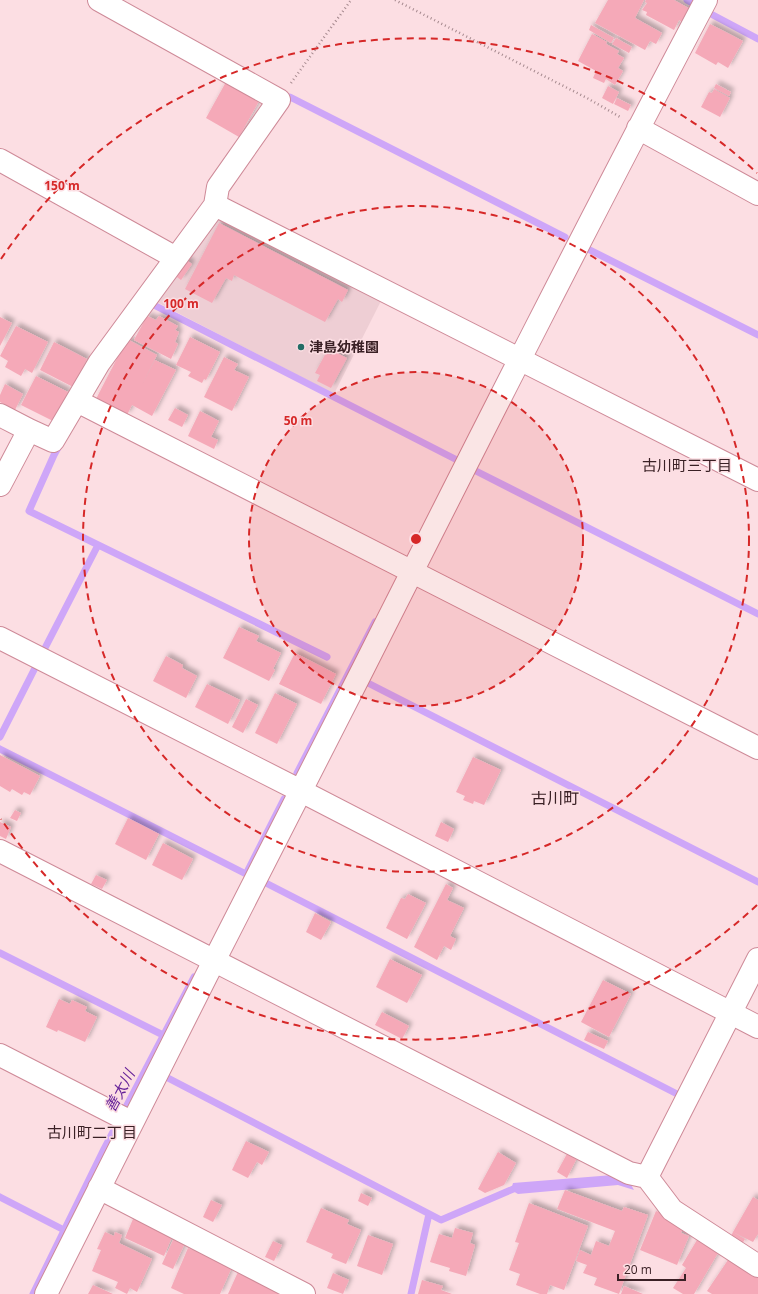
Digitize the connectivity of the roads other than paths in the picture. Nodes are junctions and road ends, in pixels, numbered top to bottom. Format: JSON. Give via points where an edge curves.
{"nodes":[{"id":1,"x":99,"y":0,"type":"edge"},
{"id":2,"x":706,"y":0,"type":"edge"},
{"id":3,"x":638,"y":128,"type":"junction"},
{"id":4,"x":0,"y":160,"type":"edge"},
{"id":5,"x":758,"y":194,"type":"edge"},
{"id":6,"x":215,"y":204,"type":"junction"},
{"id":7,"x":176,"y":258,"type":"junction"},
{"id":8,"x":520,"y":359,"type":"junction"},
{"id":9,"x":77,"y":401,"type":"junction"},
{"id":10,"x":0,"y":415,"type":"edge"},
{"id":11,"x":29,"y":430,"type":"junction"},
{"id":12,"x":758,"y":480,"type":"edge"},
{"id":13,"x":0,"y":485,"type":"edge"},
{"id":14,"x":412,"y":572,"type":"junction"},
{"id":15,"x":0,"y":638,"type":"edge"},
{"id":16,"x":758,"y":748,"type":"edge"},
{"id":17,"x":301,"y":791,"type":"junction"},
{"id":18,"x":0,"y":851,"type":"edge"},
{"id":19,"x":758,"y":959,"type":"edge"},
{"id":20,"x":216,"y":960,"type":"junction"},
{"id":21,"x":730,"y":1013,"type":"junction"},
{"id":22,"x":758,"y":1027,"type":"edge"},
{"id":23,"x":0,"y":1055,"type":"edge"},
{"id":24,"x":132,"y":1122,"type":"junction"},
{"id":25,"x":647,"y":1177,"type":"junction"},
{"id":26,"x":99,"y":1188,"type":"junction"},
{"id":27,"x":758,"y":1266,"type":"edge"},
{"id":28,"x":46,"y":1294,"type":"edge"},
{"id":29,"x":304,"y":1294,"type":"edge"}],
"edges":[{"from":1,"to":6,"type":"street","via":[[279,100],[218,187]]},
{"from":2,"to":3,"type":"street"},
{"from":3,"to":5,"type":"street"},
{"from":3,"to":8,"type":"street"},
{"from":4,"to":7,"type":"street"},
{"from":6,"to":7,"type":"street"},
{"from":6,"to":8,"type":"street"},
{"from":7,"to":9,"type":"street","via":[[99,363]]},
{"from":8,"to":12,"type":"street"},
{"from":8,"to":14,"type":"street"},
{"from":9,"to":11,"type":"street","via":[[53,441]]},
{"from":9,"to":14,"type":"street"},
{"from":10,"to":11,"type":"street"},
{"from":11,"to":13,"type":"street"},
{"from":14,"to":16,"type":"street"},
{"from":14,"to":17,"type":"street"},
{"from":15,"to":17,"type":"street"},
{"from":17,"to":20,"type":"street"},
{"from":17,"to":21,"type":"street"},
{"from":18,"to":20,"type":"street"},
{"from":19,"to":21,"type":"street"},
{"from":20,"to":24,"type":"street"},
{"from":20,"to":25,"type":"street","via":[[629,1173]]},
{"from":21,"to":22,"type":"street"},
{"from":21,"to":25,"type":"street"},
{"from":23,"to":24,"type":"street"},
{"from":24,"to":26,"type":"street"},
{"from":25,"to":27,"type":"street","via":[[672,1210]]},
{"from":26,"to":28,"type":"street"},
{"from":26,"to":29,"type":"street"}]}
